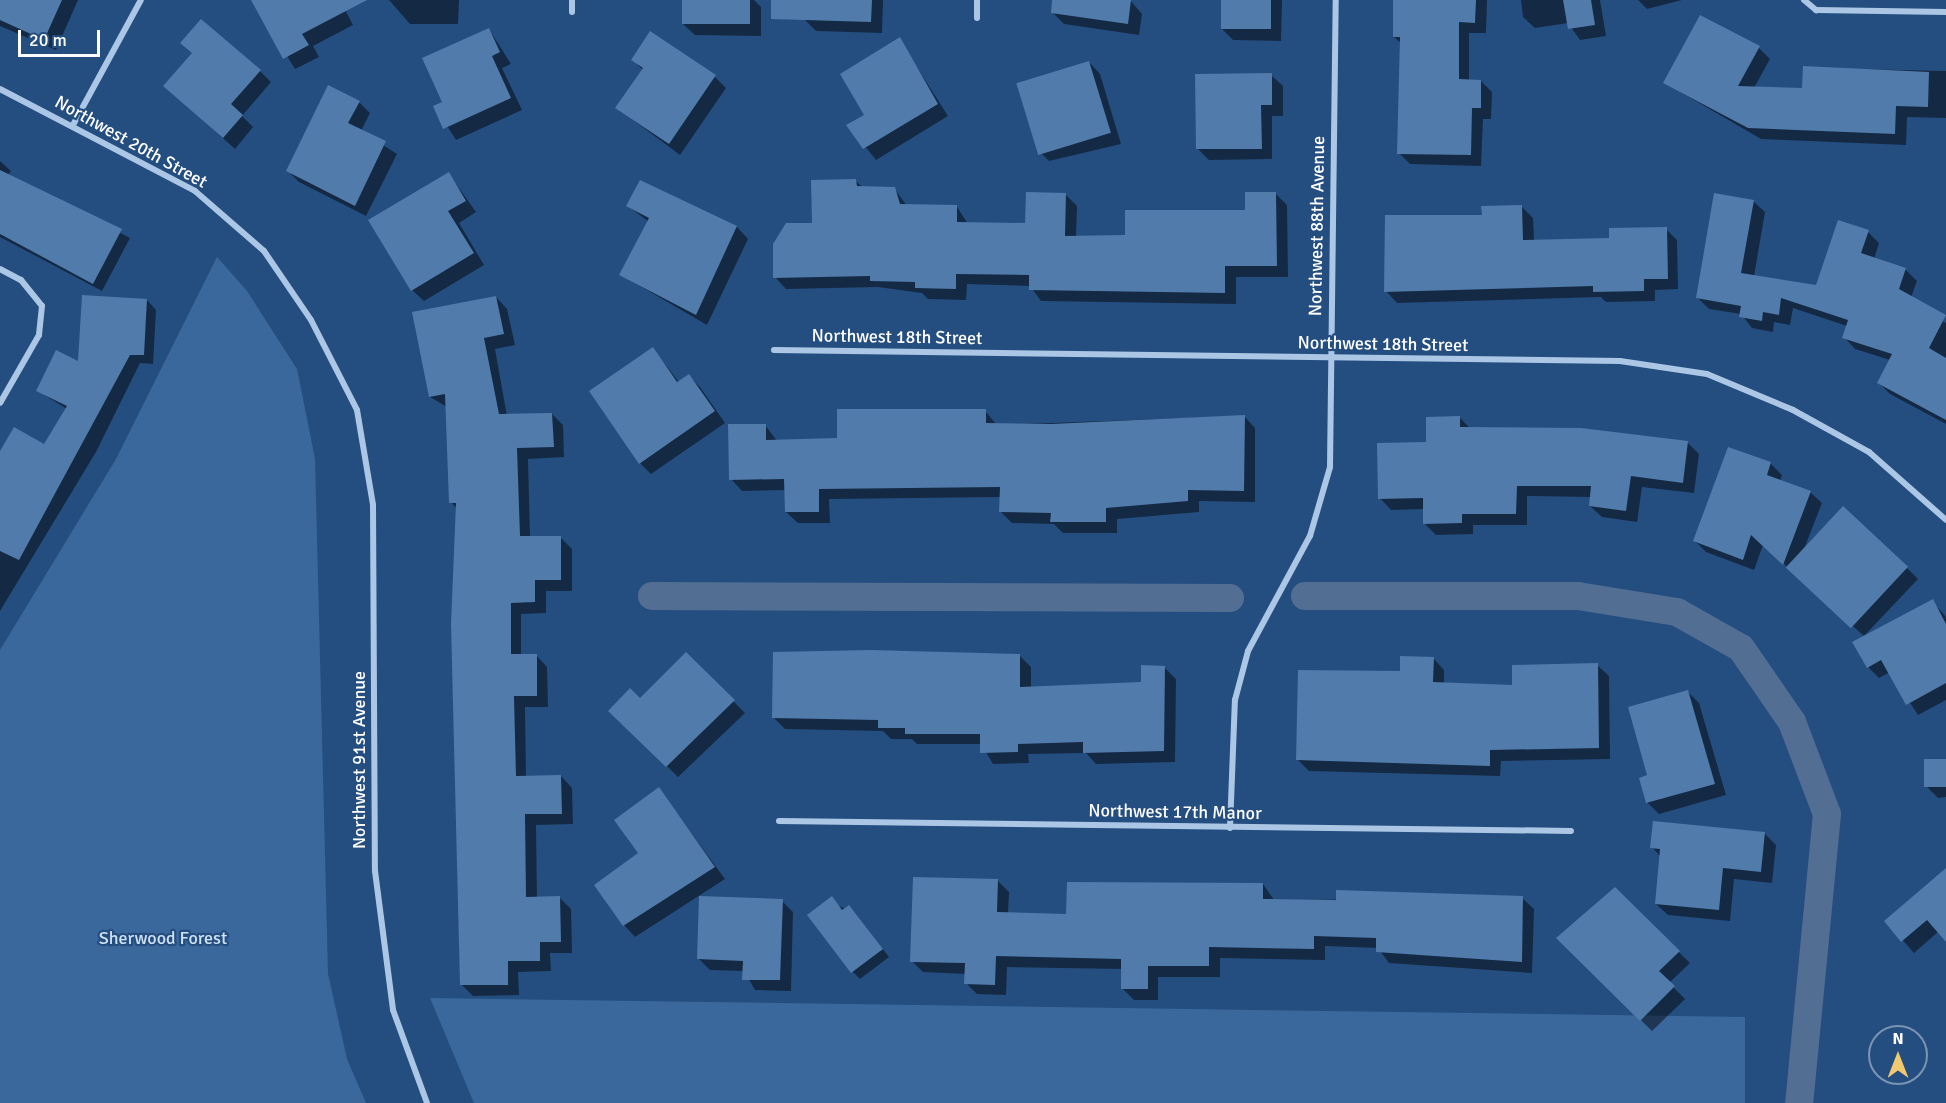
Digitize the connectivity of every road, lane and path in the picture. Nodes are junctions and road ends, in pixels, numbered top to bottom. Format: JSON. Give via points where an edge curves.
{"nodes":[{"id":1,"x":141,"y":0,"type":"edge"},
{"id":2,"x":572,"y":0,"type":"edge"},
{"id":3,"x":977,"y":0,"type":"edge"},
{"id":4,"x":1336,"y":0,"type":"edge"},
{"id":5,"x":1804,"y":0,"type":"edge"},
{"id":6,"x":572,"y":12,"type":"dead end"},
{"id":7,"x":1946,"y":12,"type":"edge"},
{"id":8,"x":977,"y":18,"type":"dead end"},
{"id":9,"x":0,"y":89,"type":"edge"},
{"id":10,"x":73,"y":125,"type":"junction"},
{"id":11,"x":0,"y":269,"type":"edge"},
{"id":12,"x":774,"y":350,"type":"dead end"},
{"id":13,"x":1330,"y":359,"type":"junction"},
{"id":14,"x":0,"y":403,"type":"edge"},
{"id":15,"x":357,"y":410,"type":"joint"},
{"id":16,"x":1946,"y":520,"type":"edge"},
{"id":17,"x":779,"y":821,"type":"dead end"},
{"id":18,"x":1230,"y":828,"type":"junction"},
{"id":19,"x":1571,"y":831,"type":"dead end"},
{"id":20,"x":427,"y":1103,"type":"edge"}],
"edges":[{"from":1,"to":10,"type":"street"},
{"from":2,"to":6,"type":"street"},
{"from":3,"to":8,"type":"street"},
{"from":4,"to":13,"type":"street","name":"Northwest 88th Avenue"},
{"from":5,"to":7,"type":"street","via":[[1816,10]]},
{"from":9,"to":10,"type":"street","name":"Northwest 20th Street"},
{"from":10,"to":15,"type":"street","name":"Northwest 20th Street","via":[[195,191],[264,251],[311,320]]},
{"from":11,"to":14,"type":"street","via":[[21,280],[42,306],[39,335]]},
{"from":12,"to":13,"type":"street","name":"Northwest 18th Street"},
{"from":13,"to":16,"type":"street","name":"Northwest 18th Street","via":[[1620,362],[1707,374],[1793,410],[1869,452]]},
{"from":13,"to":18,"type":"street","name":"Northwest 88th Avenue","via":[[1330,467],[1311,536],[1248,651],[1235,700]]},
{"from":15,"to":20,"type":"street","name":"Northwest 91st Avenue","via":[[373,505],[375,871],[393,1010]]},
{"from":17,"to":18,"type":"street","name":"Northwest 17th Manor"},
{"from":18,"to":19,"type":"street","name":"Northwest 17th Manor"}]}
